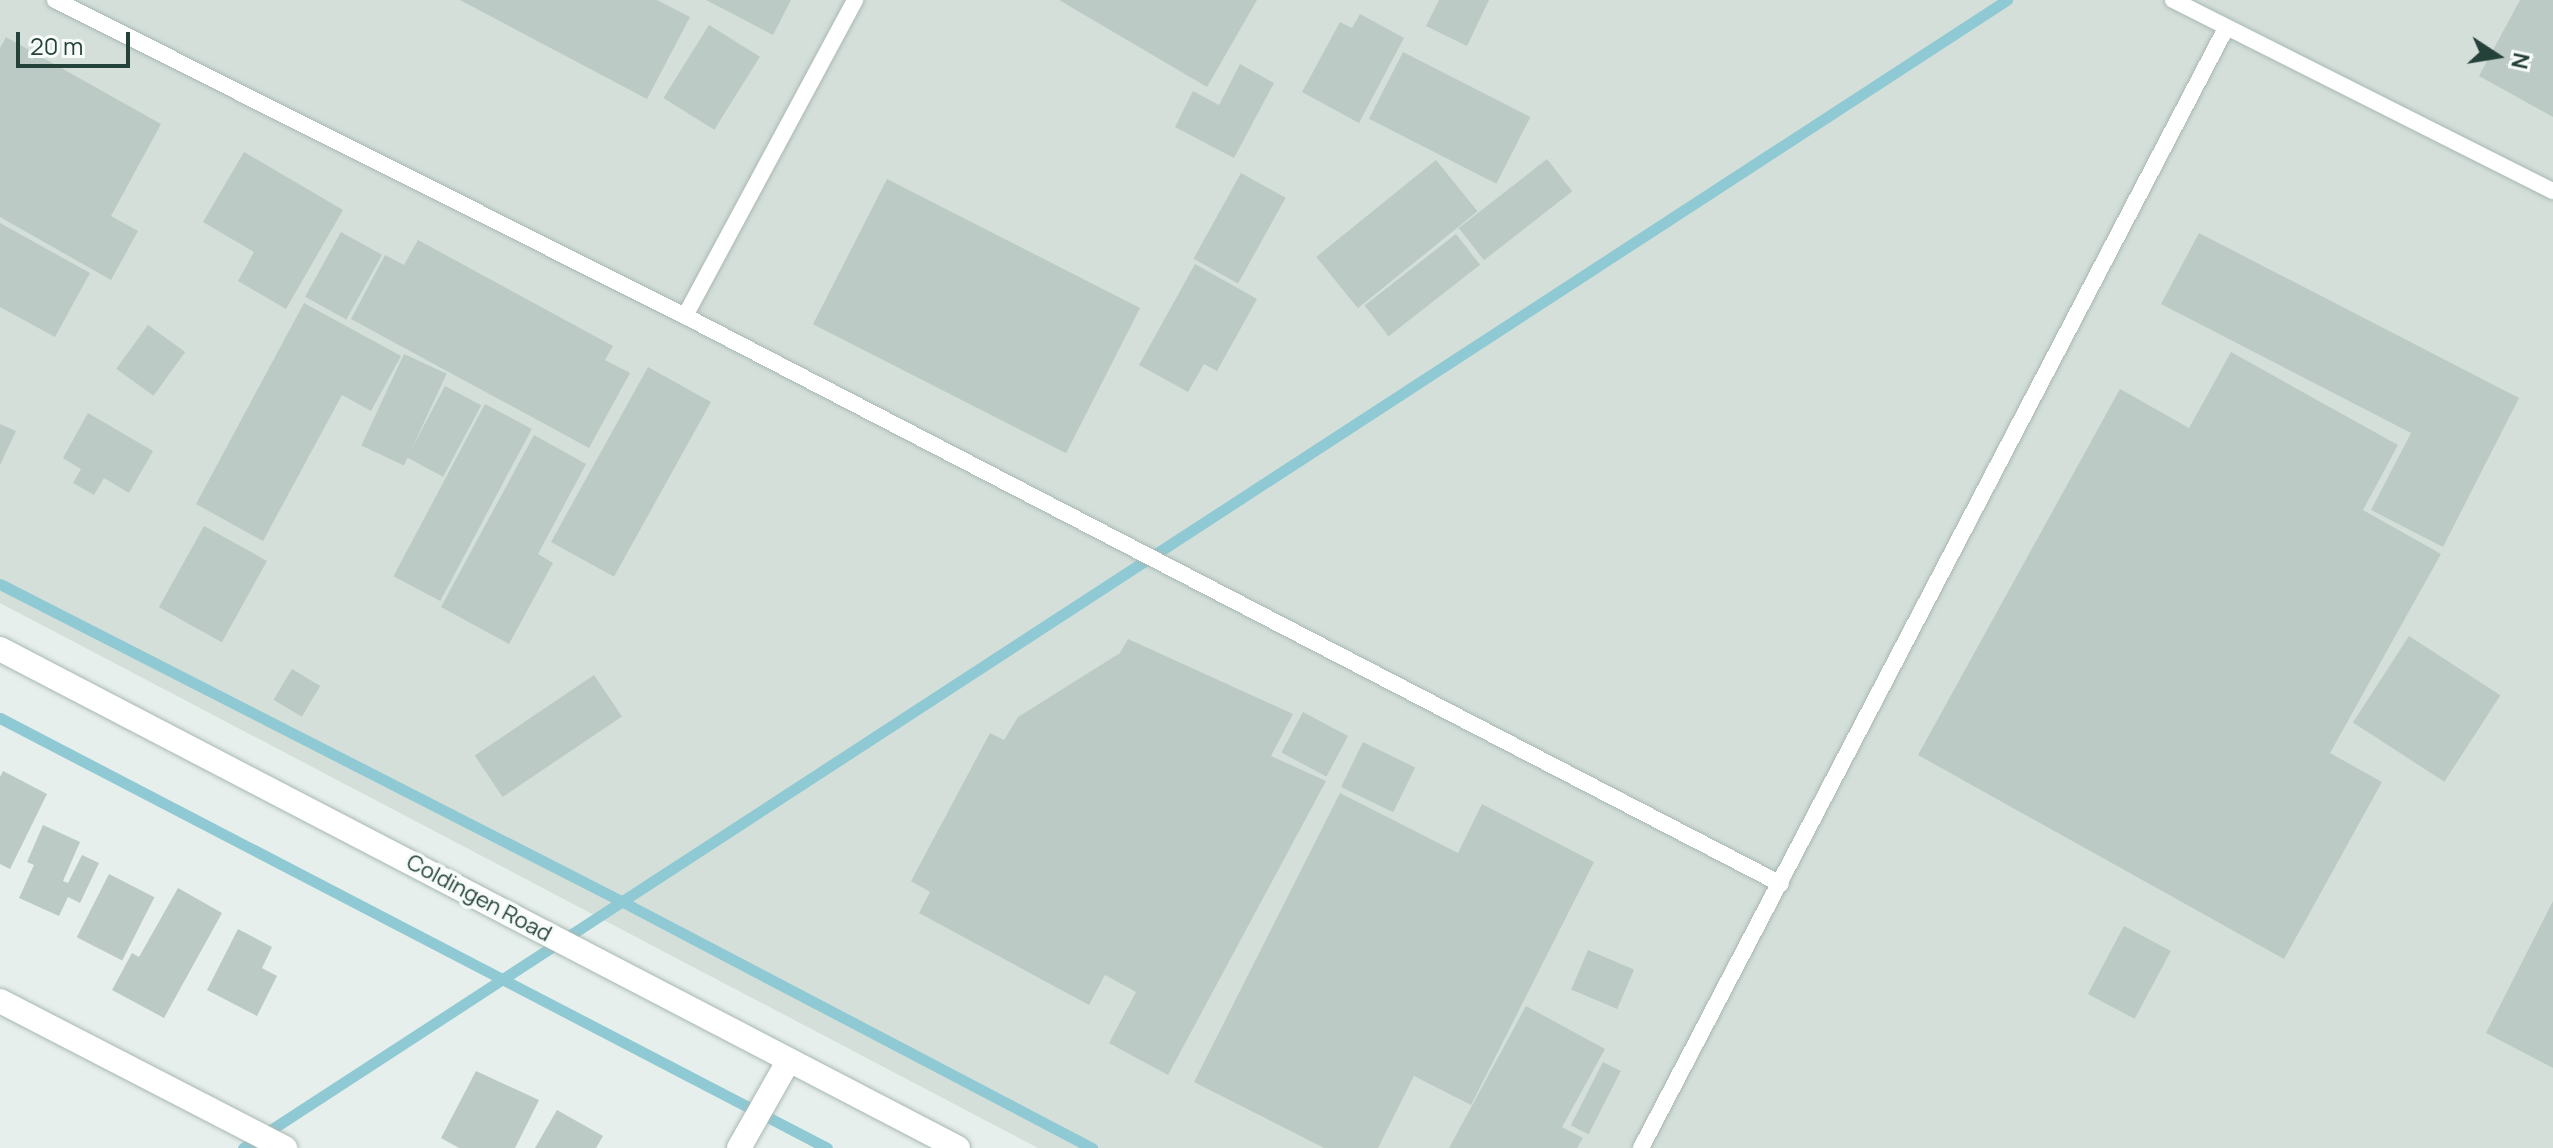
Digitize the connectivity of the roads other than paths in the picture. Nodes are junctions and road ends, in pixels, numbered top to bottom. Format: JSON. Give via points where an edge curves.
{"nodes":[{"id":1,"x":55,"y":0,"type":"edge"},
{"id":2,"x":855,"y":0,"type":"edge"},
{"id":3,"x":2173,"y":0,"type":"edge"},
{"id":4,"x":2226,"y":28,"type":"junction"},
{"id":5,"x":2553,"y":191,"type":"edge"},
{"id":6,"x":685,"y":316,"type":"junction"},
{"id":7,"x":0,"y":649,"type":"edge"},
{"id":8,"x":1781,"y":884,"type":"junction"},
{"id":9,"x":0,"y":1001,"type":"edge"},
{"id":10,"x":789,"y":1060,"type":"junction"},
{"id":11,"x":285,"y":1148,"type":"edge"},
{"id":12,"x":739,"y":1148,"type":"edge"},
{"id":13,"x":958,"y":1148,"type":"edge"},
{"id":14,"x":1641,"y":1148,"type":"edge"}],
"edges":[{"from":1,"to":6,"type":"lane"},
{"from":2,"to":6,"type":"lane"},
{"from":3,"to":4,"type":"lane"},
{"from":4,"to":5,"type":"lane"},
{"from":4,"to":8,"type":"lane"},
{"from":6,"to":8,"type":"lane"},
{"from":7,"to":10,"type":"street","name":"Coldingen Road"},
{"from":8,"to":14,"type":"lane"},
{"from":9,"to":11,"type":"street"},
{"from":10,"to":12,"type":"street"},
{"from":10,"to":13,"type":"street","name":"Coldingen Road"}]}
